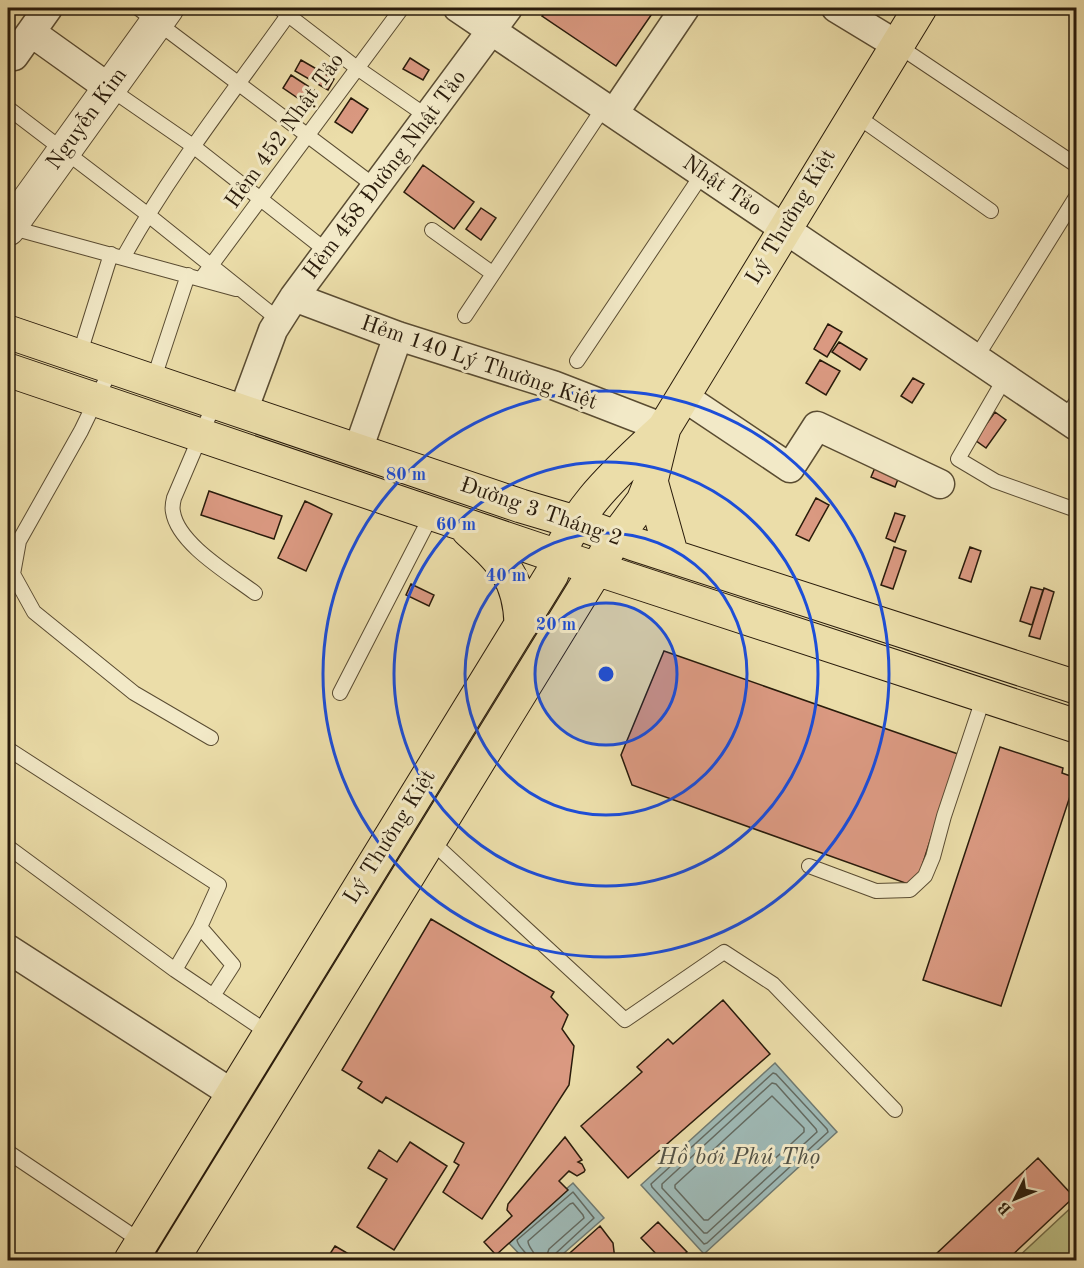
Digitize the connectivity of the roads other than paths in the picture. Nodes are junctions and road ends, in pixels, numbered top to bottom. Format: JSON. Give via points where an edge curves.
{"nodes":[{"id":1,"x":48,"y":8,"type":"edge"},
{"id":2,"x":402,"y":8,"type":"edge"},
{"id":3,"x":458,"y":8,"type":"edge"},
{"id":4,"x":508,"y":8,"type":"edge"},
{"id":5,"x":685,"y":8,"type":"edge"},
{"id":6,"x":836,"y":8,"type":"edge"},
{"id":7,"x":920,"y":8,"type":"edge"},
{"id":8,"x":287,"y":10,"type":"edge"},
{"id":9,"x":154,"y":12,"type":"edge"},
{"id":10,"x":492,"y":31,"type":"junction"},
{"id":11,"x":32,"y":33,"type":"junction"},
{"id":12,"x":897,"y":45,"type":"junction"},
{"id":13,"x":8,"y":52,"type":"edge"},
{"id":14,"x":357,"y":68,"type":"junction"},
{"id":15,"x":238,"y":83,"type":"junction"},
{"id":16,"x":109,"y":88,"type":"junction"},
{"id":17,"x":8,"y":108,"type":"edge"},
{"id":18,"x":609,"y":110,"type":"junction"},
{"id":19,"x":854,"y":114,"type":"junction"},
{"id":20,"x":428,"y":117,"type":"junction"},
{"id":21,"x":307,"y":136,"type":"junction"},
{"id":22,"x":193,"y":146,"type":"junction"},
{"id":23,"x":64,"y":151,"type":"junction"},
{"id":24,"x":1077,"y":165,"type":"edge"},
{"id":25,"x":703,"y":173,"type":"junction"},
{"id":26,"x":376,"y":187,"type":"junction"},
{"id":27,"x":1077,"y":197,"type":"edge"},
{"id":28,"x":261,"y":200,"type":"junction"},
{"id":29,"x":992,"y":211,"type":"dead end"},
{"id":30,"x":147,"y":214,"type":"junction"},
{"id":31,"x":8,"y":227,"type":"edge"},
{"id":32,"x":785,"y":228,"type":"junction"},
{"id":33,"x":432,"y":230,"type":"dead end"},
{"id":34,"x":328,"y":252,"type":"junction"},
{"id":35,"x":117,"y":256,"type":"junction"},
{"id":36,"x":212,"y":266,"type":"junction"},
{"id":37,"x":492,"y":273,"type":"junction"},
{"id":38,"x":194,"y":277,"type":"junction"},
{"id":39,"x":242,"y":290,"type":"junction"},
{"id":40,"x":287,"y":309,"type":"junction"},
{"id":41,"x":465,"y":316,"type":"dead end"},
{"id":42,"x":8,"y":332,"type":"edge"},
{"id":43,"x":398,"y":336,"type":"junction"},
{"id":44,"x":79,"y":356,"type":"junction"},
{"id":45,"x":976,"y":358,"type":"junction"},
{"id":46,"x":577,"y":361,"type":"dead end"},
{"id":47,"x":112,"y":367,"type":"junction"},
{"id":48,"x":8,"y":370,"type":"edge"},
{"id":49,"x":1005,"y":378,"type":"junction"},
{"id":50,"x":153,"y":381,"type":"junction"},
{"id":51,"x":684,"y":397,"type":"junction"},
{"id":52,"x":96,"y":400,"type":"junction"},
{"id":53,"x":229,"y":406,"type":"junction"},
{"id":54,"x":1073,"y":415,"type":"edge"},
{"id":55,"x":664,"y":428,"type":"junction"},
{"id":56,"x":200,"y":435,"type":"junction"},
{"id":57,"x":358,"y":450,"type":"junction"},
{"id":58,"x":651,"y":481,"type":"junction"},
{"id":59,"x":940,"y":484,"type":"dead end"},
{"id":60,"x":1077,"y":510,"type":"edge"},
{"id":61,"x":446,"y":518,"type":"junction"},
{"id":62,"x":575,"y":522,"type":"junction"},
{"id":63,"x":616,"y":537,"type":"junction"},
{"id":64,"x":557,"y":556,"type":"junction"},
{"id":65,"x":672,"y":556,"type":"junction"},
{"id":66,"x":597,"y":568,"type":"junction"},
{"id":67,"x":647,"y":585,"type":"junction"},
{"id":68,"x":255,"y":592,"type":"dead end"},
{"id":69,"x":569,"y":614,"type":"junction"},
{"id":70,"x":520,"y":625,"type":"junction"},
{"id":71,"x":1077,"y":687,"type":"edge"},
{"id":72,"x":340,"y":693,"type":"dead end"},
{"id":73,"x":984,"y":696,"type":"junction"},
{"id":74,"x":1077,"y":726,"type":"edge"},
{"id":75,"x":211,"y":738,"type":"dead end"},
{"id":76,"x":8,"y":748,"type":"edge"},
{"id":77,"x":430,"y":840,"type":"junction"},
{"id":78,"x":8,"y":847,"type":"edge"},
{"id":79,"x":809,"y":866,"type":"dead end"},
{"id":80,"x":200,"y":927,"type":"junction"},
{"id":81,"x":8,"y":949,"type":"edge"},
{"id":82,"x":175,"y":970,"type":"junction"},
{"id":83,"x":213,"y":996,"type":"junction"},
{"id":84,"x":270,"y":1034,"type":"junction"},
{"id":85,"x":233,"y":1094,"type":"junction"},
{"id":86,"x":895,"y":1110,"type":"dead end"},
{"id":87,"x":8,"y":1152,"type":"edge"},
{"id":88,"x":136,"y":1251,"type":"edge"},
{"id":89,"x":172,"y":1260,"type":"edge"}],
"edges":[{"from":1,"to":11,"type":"street"},
{"from":2,"to":14,"type":"lane","name":"Hẻm 452 Nhật Tảo"},
{"from":3,"to":10,"type":"street","name":"Nhật Tảo"},
{"from":4,"to":10,"type":"street","name":"Hẻm 458 Đường Nhật Tảo"},
{"from":5,"to":18,"type":"street"},
{"from":6,"to":12,"type":"street"},
{"from":7,"to":12,"type":"main road","name":"Lý Thường Kiệt"},
{"from":8,"to":14,"type":"lane"},
{"from":8,"to":15,"type":"lane"},
{"from":9,"to":15,"type":"lane"},
{"from":9,"to":16,"type":"street","name":"Nguyễn Kim"},
{"from":10,"to":18,"type":"street","name":"Nhật Tảo"},
{"from":10,"to":20,"type":"street","name":"Hẻm 458 Đường Nhật Tảo"},
{"from":11,"to":13,"type":"street","via":[[14,57]]},
{"from":11,"to":16,"type":"street"},
{"from":12,"to":19,"type":"main road","name":"Lý Thường Kiệt"},
{"from":12,"to":24,"type":"lane"},
{"from":14,"to":20,"type":"lane"},
{"from":14,"to":21,"type":"lane","name":"Hẻm 452 Nhật Tảo"},
{"from":15,"to":21,"type":"lane"},
{"from":15,"to":22,"type":"lane"},
{"from":16,"to":22,"type":"lane"},
{"from":16,"to":23,"type":"street","name":"Nguyễn Kim"},
{"from":17,"to":23,"type":"lane"},
{"from":18,"to":25,"type":"street","name":"Nhật Tảo"},
{"from":18,"to":37,"type":"lane"},
{"from":19,"to":29,"type":"lane"},
{"from":19,"to":32,"type":"main road","name":"Lý Thường Kiệt"},
{"from":20,"to":26,"type":"street","name":"Hẻm 458 Đường Nhật Tảo"},
{"from":21,"to":26,"type":"lane"},
{"from":21,"to":28,"type":"lane","name":"Hẻm 452 Nhật Tảo"},
{"from":22,"to":28,"type":"lane"},
{"from":22,"to":30,"type":"lane"},
{"from":23,"to":30,"type":"lane"},
{"from":23,"to":31,"type":"street","name":"Nguyễn Kim"},
{"from":25,"to":32,"type":"street","name":"Nhật Tảo"},
{"from":25,"to":46,"type":"lane"},
{"from":26,"to":34,"type":"street","name":"Hẻm 458 Đường Nhật Tảo"},
{"from":27,"to":45,"type":"lane"},
{"from":28,"to":34,"type":"lane"},
{"from":28,"to":36,"type":"lane","name":"Hẻm 452 Nhật Tảo"},
{"from":30,"to":35,"type":"lane"},
{"from":30,"to":36,"type":"lane"},
{"from":31,"to":35,"type":"lane"},
{"from":32,"to":45,"type":"street","name":"Nhật Tảo"},
{"from":32,"to":51,"type":"main road","name":"Lý Thường Kiệt"},
{"from":33,"to":37,"type":"lane"},
{"from":34,"to":40,"type":"street","name":"Hẻm 458 Đường Nhật Tảo"},
{"from":35,"to":38,"type":"lane"},
{"from":35,"to":44,"type":"lane"},
{"from":36,"to":38,"type":"lane","name":"Hẻm 452 Nhật Tảo"},
{"from":36,"to":39,"type":"lane"},
{"from":37,"to":41,"type":"lane"},
{"from":38,"to":39,"type":"lane"},
{"from":38,"to":50,"type":"lane"},
{"from":39,"to":40,"type":"lane"},
{"from":40,"to":43,"type":"street","name":"Hẻm 140 Lý Thường Kiệt"},
{"from":40,"to":53,"type":"street","name":"Hẻm 458 Đường Nhật Tảo"},
{"from":42,"to":44,"type":"main road","name":"Đường 3 Tháng 2"},
{"from":43,"to":55,"type":"street","name":"Hẻm 140 Lý Thường Kiệt","via":[[507,370]]},
{"from":43,"to":57,"type":"street"},
{"from":44,"to":47,"type":"main road","name":"Đường 3 Tháng 2"},
{"from":45,"to":49,"type":"street","name":"Nhật Tảo"},
{"from":47,"to":50,"type":"main road","name":"Đường 3 Tháng 2"},
{"from":47,"to":52,"type":"lane"},
{"from":48,"to":52,"type":"main road"},
{"from":49,"to":54,"type":"street","name":"Nhật Tảo"},
{"from":49,"to":60,"type":"lane","via":[[958,459],[994,481]]},
{"from":50,"to":53,"type":"main road","name":"Đường 3 Tháng 2"},
{"from":51,"to":55,"type":"main road","name":"Lý Thường Kiệt"},
{"from":51,"to":59,"type":"street","via":[[790,468],[817,426]]},
{"from":52,"to":56,"type":"main road"},
{"from":52,"to":75,"type":"lane","via":[[19,541],[13,574],[34,612],[134,693]]},
{"from":53,"to":56,"type":"lane"},
{"from":53,"to":57,"type":"main road","name":"Đường 3 Tháng 2"},
{"from":55,"to":58,"type":"main road","name":"Lý Thường Kiệt"},
{"from":55,"to":62,"type":"main road","name":"Lý Thường Kiệt","via":[[604,484]]},
{"from":56,"to":61,"type":"main road","name":"Đường 3 Tháng 2"},
{"from":56,"to":68,"type":"lane","via":[[174,498],[173,512],[193,546]]},
{"from":57,"to":62,"type":"main road","name":"Đường 3 Tháng 2"},
{"from":58,"to":63,"type":"main road","name":"Lý Thường Kiệt","via":[[643,501]]},
{"from":58,"to":65,"type":"main road"},
{"from":61,"to":64,"type":"main road","name":"Đường 3 Tháng 2"},
{"from":61,"to":70,"type":"main road","via":[[487,547],[508,571],[520,604]]},
{"from":61,"to":72,"type":"lane"},
{"from":62,"to":63,"type":"main road","name":"Đường 3 Tháng 2"},
{"from":62,"to":64,"type":"main road","name":"Lý Thường Kiệt"},
{"from":63,"to":65,"type":"main road","name":"Đường 3 Tháng 2"},
{"from":63,"to":66,"type":"main road","name":"Lý Thường Kiệt"},
{"from":64,"to":66,"type":"main road","name":"Đường 3 Tháng 2"},
{"from":64,"to":70,"type":"main road","name":"Lý Thường Kiệt","via":[[552,574]]},
{"from":65,"to":71,"type":"main road","name":"Đường 3 Tháng 2"},
{"from":66,"to":67,"type":"main road","name":"Đường 3 Tháng 2"},
{"from":66,"to":69,"type":"main road","name":"Lý Thường Kiệt"},
{"from":67,"to":69,"type":"main road","via":[[600,597]]},
{"from":67,"to":73,"type":"main road","name":"Đường 3 Tháng 2"},
{"from":69,"to":77,"type":"main road","name":"Lý Thường Kiệt"},
{"from":70,"to":84,"type":"main road","name":"Lý Thường Kiệt"},
{"from":73,"to":74,"type":"main road","name":"Đường 3 Tháng 2"},
{"from":73,"to":79,"type":"lane","via":[[925,876],[910,890],[876,891]]},
{"from":76,"to":80,"type":"lane","via":[[219,885]]},
{"from":77,"to":86,"type":"lane","via":[[625,1020],[724,952],[772,984]]},
{"from":77,"to":89,"type":"main road","name":"Lý Thường Kiệt"},
{"from":78,"to":82,"type":"lane"},
{"from":80,"to":82,"type":"lane"},
{"from":80,"to":83,"type":"lane","via":[[233,965]]},
{"from":81,"to":85,"type":"street"},
{"from":82,"to":83,"type":"lane"},
{"from":83,"to":84,"type":"lane"},
{"from":84,"to":85,"type":"main road","name":"Lý Thường Kiệt"},
{"from":85,"to":88,"type":"main road","name":"Lý Thường Kiệt"},
{"from":87,"to":88,"type":"lane"}]}
